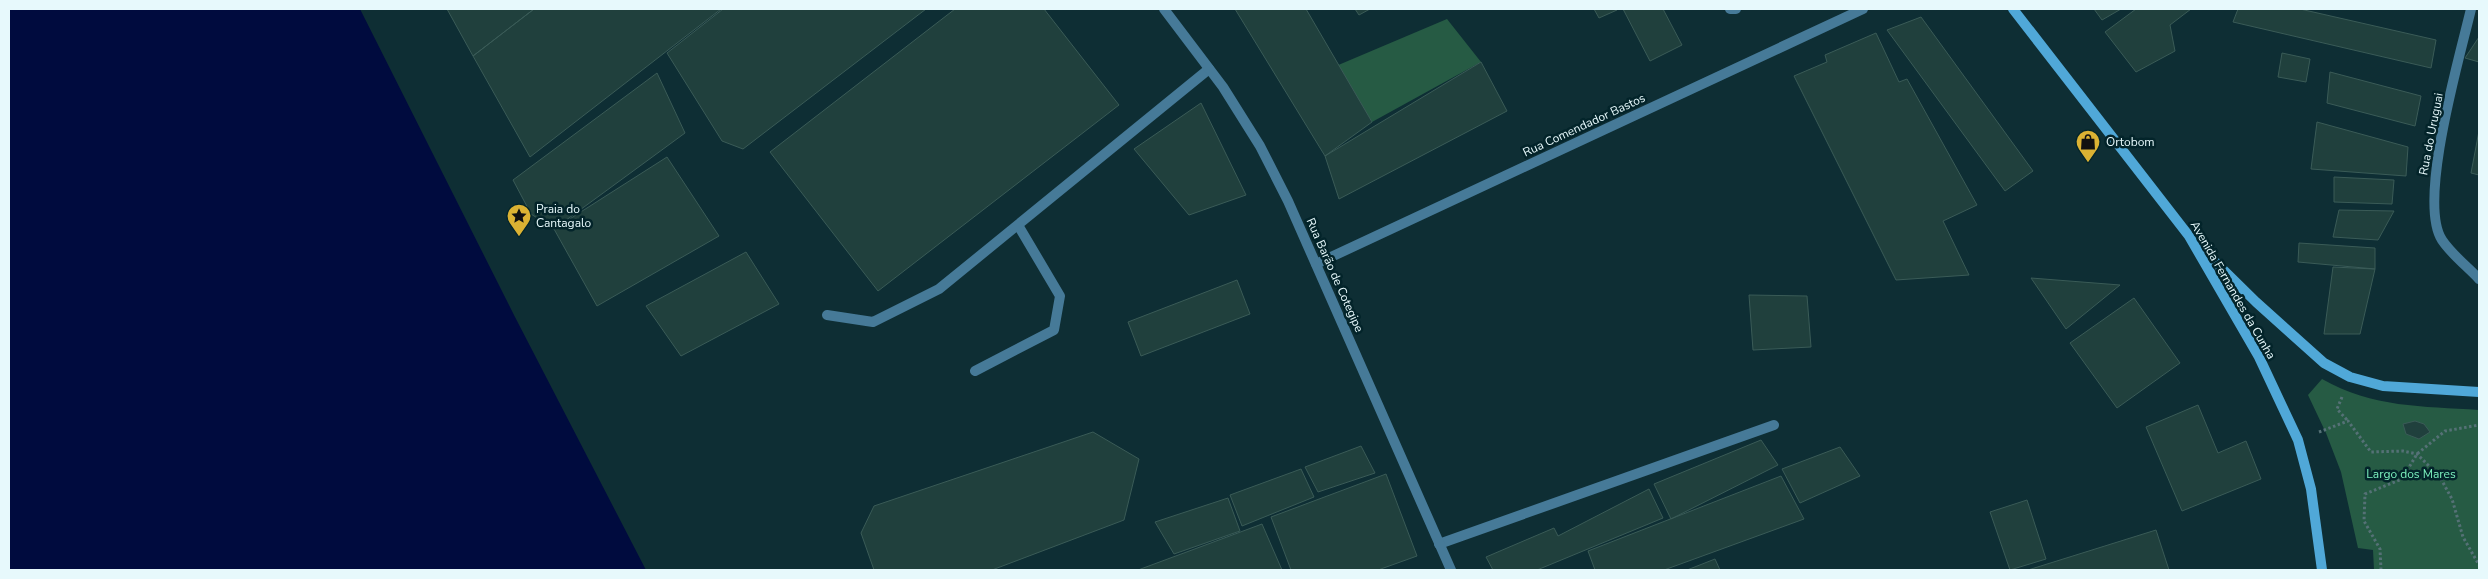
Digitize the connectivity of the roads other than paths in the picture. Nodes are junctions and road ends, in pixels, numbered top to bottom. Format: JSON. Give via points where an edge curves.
{"nodes":[{"id":1,"x":1164,"y":9,"type":"edge"},
{"id":2,"x":1730,"y":9,"type":"edge"},
{"id":3,"x":1736,"y":9,"type":"edge"},
{"id":4,"x":1863,"y":9,"type":"edge"},
{"id":5,"x":2013,"y":9,"type":"edge"},
{"id":6,"x":2471,"y":9,"type":"edge"},
{"id":7,"x":1209,"y":69,"type":"junction"},
{"id":8,"x":1018,"y":225,"type":"junction"},
{"id":9,"x":2189,"y":236,"type":"junction"},
{"id":10,"x":1316,"y":264,"type":"junction"},
{"id":11,"x":2479,"y":280,"type":"edge"},
{"id":12,"x":827,"y":315,"type":"dead end"},
{"id":13,"x":975,"y":371,"type":"dead end"},
{"id":14,"x":2479,"y":392,"type":"edge"},
{"id":15,"x":1774,"y":426,"type":"dead end"},
{"id":16,"x":1439,"y":544,"type":"junction"},
{"id":17,"x":1451,"y":570,"type":"edge"},
{"id":18,"x":2322,"y":570,"type":"edge"}],
"edges":[{"from":1,"to":7,"type":"street","name":"Rua Barão de Cotegipe"},
{"from":2,"to":3,"type":"street"},
{"from":4,"to":10,"type":"street","name":"Rua Comendador Bastos"},
{"from":5,"to":9,"type":"main road","name":"Avenida Fernandes da Cunha"},
{"from":6,"to":11,"type":"street","name":"Rua do Uruguai","via":[[2437,163],[2433,213],[2442,240]]},
{"from":7,"to":8,"type":"street"},
{"from":7,"to":10,"type":"street","name":"Rua Barão de Cotegipe","via":[[1260,146]]},
{"from":8,"to":12,"type":"street","via":[[939,289],[873,322]]},
{"from":8,"to":13,"type":"street","via":[[1060,296],[1054,330]]},
{"from":9,"to":14,"type":"main road","via":[[2317,357],[2350,377],[2383,386]]},
{"from":9,"to":18,"type":"main road","name":"Avenida Fernandes da Cunha","via":[[2258,357],[2298,440],[2312,498]]},
{"from":10,"to":16,"type":"street","name":"Rua Barão de Cotegipe"},
{"from":15,"to":16,"type":"street"},
{"from":16,"to":17,"type":"street","name":"Rua Barão de Cotegipe"}]}
